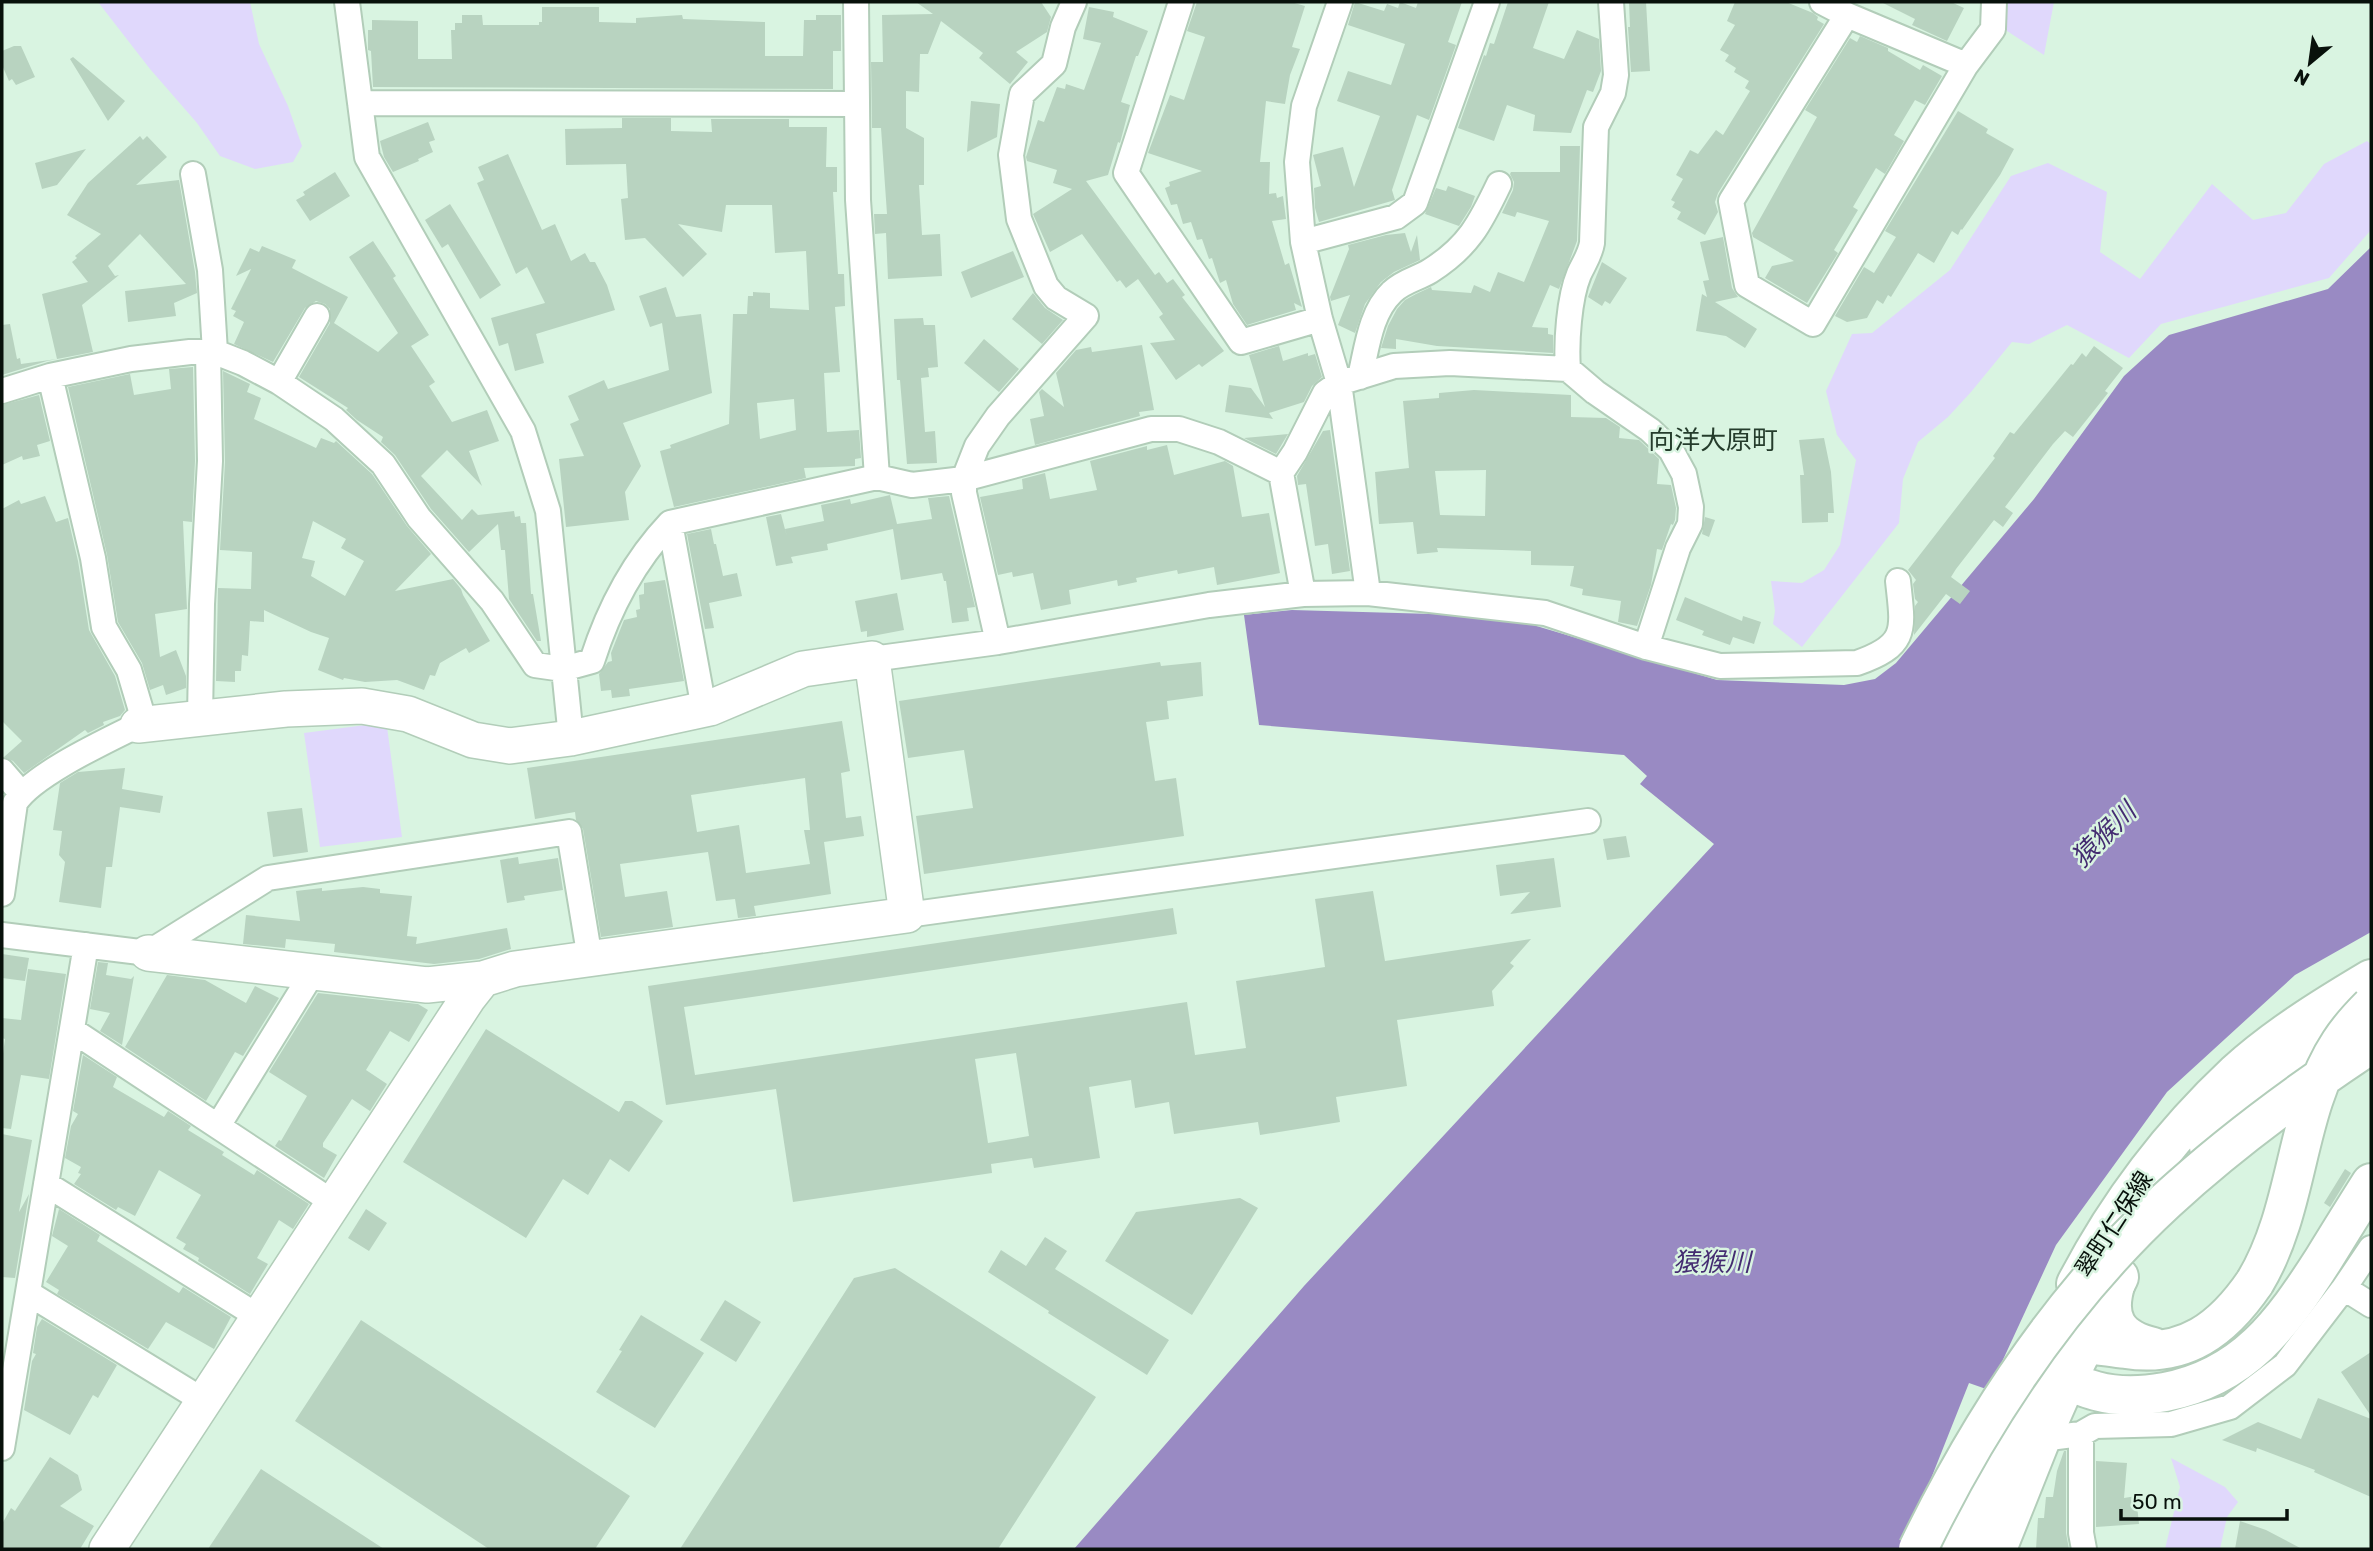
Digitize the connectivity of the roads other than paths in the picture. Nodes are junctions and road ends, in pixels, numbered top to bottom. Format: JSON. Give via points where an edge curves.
{"nodes":[{"id":1,"x":346,"y":2,"type":"edge"},
{"id":2,"x":856,"y":2,"type":"edge"},
{"id":3,"x":1074,"y":2,"type":"edge"},
{"id":4,"x":1181,"y":2,"type":"edge"},
{"id":5,"x":1340,"y":2,"type":"edge"},
{"id":6,"x":1487,"y":2,"type":"edge"},
{"id":7,"x":1611,"y":2,"type":"edge"},
{"id":8,"x":1822,"y":2,"type":"edge"},
{"id":9,"x":1994,"y":2,"type":"edge"},
{"id":10,"x":1847,"y":15,"type":"junction"},
{"id":11,"x":1966,"y":65,"type":"junction"},
{"id":12,"x":360,"y":103,"type":"junction"},
{"id":13,"x":857,"y":104,"type":"junction"},
{"id":14,"x":193,"y":174,"type":"dead end"},
{"id":15,"x":1499,"y":184,"type":"dead end"},
{"id":16,"x":1303,"y":242,"type":"junction"},
{"id":17,"x":317,"y":316,"type":"dead end"},
{"id":18,"x":1320,"y":318,"type":"junction"},
{"id":19,"x":211,"y":352,"type":"junction"},
{"id":20,"x":1568,"y":369,"type":"junction"},
{"id":21,"x":50,"y":376,"type":"junction"},
{"id":22,"x":1350,"y":380,"type":"junction"},
{"id":23,"x":279,"y":382,"type":"junction"},
{"id":24,"x":2,"y":391,"type":"edge"},
{"id":25,"x":1281,"y":473,"type":"junction"},
{"id":26,"x":877,"y":477,"type":"junction"},
{"id":27,"x":964,"y":480,"type":"junction"},
{"id":28,"x":670,"y":523,"type":"junction"},
{"id":29,"x":1898,"y":581,"type":"dead end"},
{"id":30,"x":1367,"y":593,"type":"junction"},
{"id":31,"x":1303,"y":594,"type":"junction"},
{"id":32,"x":998,"y":642,"type":"junction"},
{"id":33,"x":1646,"y":647,"type":"junction"},
{"id":34,"x":872,"y":659,"type":"junction"},
{"id":35,"x":563,"y":669,"type":"junction"},
{"id":36,"x":704,"y":709,"type":"junction"},
{"id":37,"x":200,"y":717,"type":"junction"},
{"id":38,"x":142,"y":724,"type":"junction"},
{"id":39,"x":571,"y":738,"type":"junction"},
{"id":40,"x":2,"y":771,"type":"edge"},
{"id":41,"x":13,"y":800,"type":"edge"},
{"id":42,"x":1588,"y":821,"type":"dead end"},
{"id":43,"x":2,"y":894,"type":"edge"},
{"id":44,"x":907,"y":915,"type":"junction"},
{"id":45,"x":2,"y":935,"type":"edge"},
{"id":46,"x":86,"y":945,"type":"junction"},
{"id":47,"x":148,"y":953,"type":"junction"},
{"id":48,"x":590,"y":959,"type":"junction"},
{"id":49,"x":313,"y":972,"type":"junction"},
{"id":50,"x":483,"y":979,"type":"junction"},
{"id":51,"x":2371,"y":979,"type":"edge"},
{"id":52,"x":2371,"y":1006,"type":"edge"},
{"id":53,"x":72,"y":1030,"type":"junction"},
{"id":54,"x":2371,"y":1038,"type":"edge"},
{"id":55,"x":218,"y":1126,"type":"junction"},
{"id":56,"x":2371,"y":1182,"type":"edge"},
{"id":57,"x":46,"y":1184,"type":"junction"},
{"id":58,"x":334,"y":1203,"type":"junction"},
{"id":59,"x":2371,"y":1248,"type":"edge"},
{"id":60,"x":2116,"y":1282,"type":"junction"},
{"id":61,"x":2344,"y":1288,"type":"junction"},
{"id":62,"x":28,"y":1293,"type":"junction"},
{"id":63,"x":2371,"y":1305,"type":"edge"},
{"id":64,"x":259,"y":1317,"type":"junction"},
{"id":65,"x":2085,"y":1343,"type":"junction"},
{"id":66,"x":2176,"y":1348,"type":"junction"},
{"id":67,"x":2052,"y":1374,"type":"junction"},
{"id":68,"x":204,"y":1401,"type":"junction"},
{"id":69,"x":2081,"y":1434,"type":"junction"},
{"id":70,"x":2041,"y":1439,"type":"junction"},
{"id":71,"x":2,"y":1448,"type":"edge"},
{"id":72,"x":107,"y":1549,"type":"edge"},
{"id":73,"x":1917,"y":1549,"type":"edge"},
{"id":74,"x":1962,"y":1549,"type":"edge"},
{"id":75,"x":1997,"y":1549,"type":"edge"},
{"id":76,"x":2084,"y":1549,"type":"edge"}],
"edges":[{"from":1,"to":12,"type":"street"},
{"from":2,"to":13,"type":"street"},
{"from":3,"to":27,"type":"street","via":[[1054,64],[1022,94],[1011,155],[1019,219],[1046,286],[1056,298],[1086,316],[998,416],[977,446]]},
{"from":4,"to":18,"type":"street","via":[[1126,173],[1241,342]]},
{"from":5,"to":16,"type":"street","via":[[1304,106],[1297,162]]},
{"from":6,"to":16,"type":"street","via":[[1415,203],[1396,217]]},
{"from":7,"to":20,"type":"street","via":[[1616,75],[1613,93],[1596,127],[1592,243],[1569,319]]},
{"from":8,"to":10,"type":"street"},
{"from":9,"to":11,"type":"street","via":[[1993,29]]},
{"from":10,"to":11,"type":"street"},
{"from":10,"to":11,"type":"street","via":[[1731,201],[1747,285],[1813,324]]},
{"from":12,"to":13,"type":"street"},
{"from":12,"to":35,"type":"street","via":[[367,157],[523,432],[548,510]]},
{"from":13,"to":26,"type":"street","via":[[858,200]]},
{"from":14,"to":19,"type":"street","via":[[210,270]]},
{"from":15,"to":22,"type":"street","via":[[1466,243],[1426,274],[1405,282],[1381,306]]},
{"from":16,"to":18,"type":"street"},
{"from":17,"to":23,"type":"street"},
{"from":18,"to":22,"type":"street"},
{"from":19,"to":21,"type":"street","via":[[131,359]]},
{"from":19,"to":23,"type":"street"},
{"from":19,"to":37,"type":"street"},
{"from":20,"to":22,"type":"street","via":[[1450,363],[1394,366]]},
{"from":20,"to":33,"type":"street","via":[[1650,430],[1671,450],[1684,474],[1690,524]]},
{"from":21,"to":24,"type":"street"},
{"from":21,"to":38,"type":"street","via":[[93,558],[104,627],[129,670]]},
{"from":22,"to":25,"type":"street","via":[[1325,393]]},
{"from":22,"to":30,"type":"street"},
{"from":23,"to":35,"type":"street","via":[[334,419],[383,464],[419,518],[492,601],[535,665]]},
{"from":25,"to":27,"type":"street","via":[[1219,442],[1179,429],[1151,429]]},
{"from":25,"to":31,"type":"street"},
{"from":26,"to":27,"type":"street","via":[[912,485]]},
{"from":26,"to":28,"type":"street"},
{"from":27,"to":32,"type":"street"},
{"from":28,"to":35,"type":"street","via":[[623,590],[603,626],[592,661]]},
{"from":28,"to":36,"type":"street"},
{"from":29,"to":33,"type":"street","via":[[1903,623],[1895,643],[1857,663],[1720,666]]},
{"from":30,"to":31,"type":"street"},
{"from":30,"to":33,"type":"street","via":[[1545,612]]},
{"from":31,"to":32,"type":"street","via":[[1209,605]]},
{"from":32,"to":34,"type":"street"},
{"from":34,"to":36,"type":"street","via":[[803,669]]},
{"from":34,"to":44,"type":"street"},
{"from":35,"to":39,"type":"street"},
{"from":36,"to":39,"type":"street"},
{"from":37,"to":38,"type":"street"},
{"from":37,"to":39,"type":"street","via":[[362,706],[408,714],[473,740],[510,746]]},
{"from":38,"to":41,"type":"street","via":[[77,756]]},
{"from":40,"to":41,"type":"street"},
{"from":41,"to":43,"type":"street"},
{"from":42,"to":44,"type":"street"},
{"from":44,"to":48,"type":"street"},
{"from":45,"to":46,"type":"street"},
{"from":46,"to":47,"type":"street"},
{"from":46,"to":53,"type":"street"},
{"from":47,"to":48,"type":"street","via":[[268,878],[569,832]]},
{"from":47,"to":49,"type":"street"},
{"from":48,"to":50,"type":"street"},
{"from":49,"to":50,"type":"street","via":[[427,985]]},
{"from":49,"to":55,"type":"street"},
{"from":50,"to":58,"type":"street"},
{"from":51,"to":67,"type":"main road","name":"翠町仁保線","via":[[2324,1007],[2238,1072],[2167,1146],[2108,1228],[2059,1317]]},
{"from":52,"to":66,"type":"main road","bridge":true,"via":[[2339,1044],[2327,1067],[2267,1262],[2241,1304],[2222,1323]]},
{"from":53,"to":55,"type":"street"},
{"from":53,"to":57,"type":"street"},
{"from":54,"to":60,"type":"main road","name":"翠町仁保線","via":[[2298,1065],[2226,1128],[2168,1197]]},
{"from":54,"to":73,"type":"main road","bridge":true,"via":[[2226,1149],[2165,1202],[2108,1261],[2018,1375]]},
{"from":55,"to":58,"type":"street"},
{"from":56,"to":67,"type":"main road","via":[[2296,1302],[2246,1357],[2218,1375],[2187,1388],[2126,1395],[2096,1392]]},
{"from":57,"to":62,"type":"street"},
{"from":57,"to":64,"type":"street"},
{"from":58,"to":64,"type":"street"},
{"from":59,"to":61,"type":"street"},
{"from":60,"to":65,"type":"main road","name":"翠町仁保線"},
{"from":60,"to":66,"type":"main road","via":[[2111,1313],[2122,1331],[2143,1344]]},
{"from":61,"to":63,"type":"street"},
{"from":61,"to":69,"type":"street","via":[[2285,1365],[2230,1407],[2171,1424],[2095,1426]]},
{"from":62,"to":68,"type":"street"},
{"from":62,"to":71,"type":"street"},
{"from":64,"to":68,"type":"street"},
{"from":65,"to":66,"type":"main road","via":[[2151,1351]]},
{"from":65,"to":67,"type":"main road","via":[[2052,1353]]},
{"from":67,"to":70,"type":"main road","name":"翠町仁保線"},
{"from":67,"to":74,"type":"main road","name":"翠町仁保線"},
{"from":68,"to":72,"type":"street"},
{"from":69,"to":70,"type":"street"},
{"from":69,"to":76,"type":"street"},
{"from":70,"to":75,"type":"main road","name":"翠町仁保線"}]}
